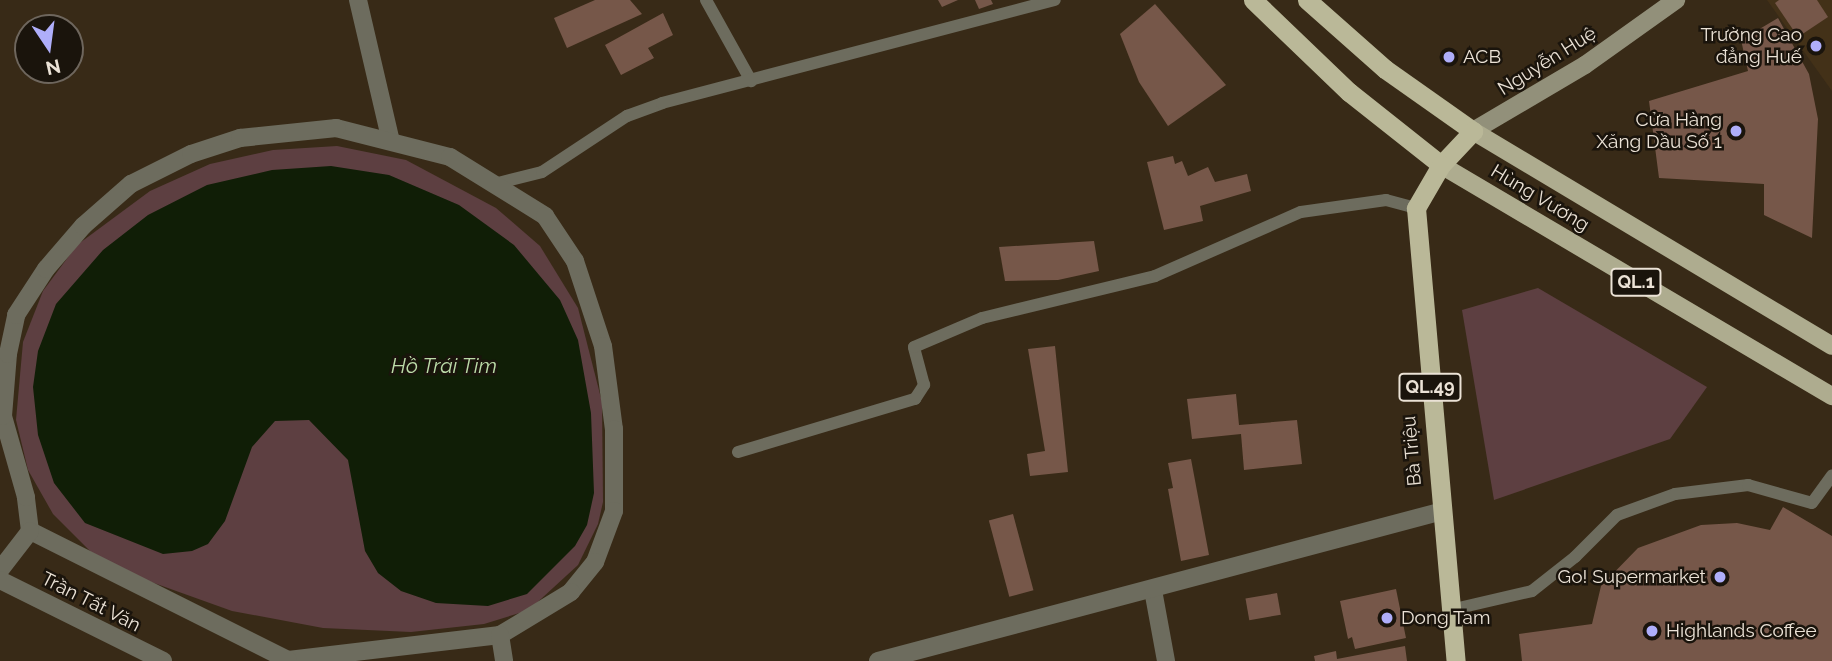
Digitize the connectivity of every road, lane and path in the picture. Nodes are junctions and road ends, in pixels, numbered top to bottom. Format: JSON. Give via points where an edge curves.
{"nodes":[{"id":1,"x":358,"y":0,"type":"edge"},
{"id":2,"x":706,"y":0,"type":"edge"},
{"id":3,"x":1055,"y":0,"type":"edge"},
{"id":4,"x":1253,"y":0,"type":"edge"},
{"id":5,"x":1307,"y":0,"type":"edge"},
{"id":6,"x":1676,"y":0,"type":"edge"},
{"id":7,"x":751,"y":81,"type":"junction"},
{"id":8,"x":1473,"y":131,"type":"junction"},
{"id":9,"x":390,"y":138,"type":"junction"},
{"id":10,"x":1441,"y":165,"type":"junction"},
{"id":11,"x":498,"y":183,"type":"junction"},
{"id":12,"x":1416,"y":208,"type":"junction"},
{"id":13,"x":1832,"y":346,"type":"edge"},
{"id":14,"x":1832,"y":396,"type":"edge"},
{"id":15,"x":738,"y":452,"type":"dead end"},
{"id":16,"x":1832,"y":475,"type":"edge"},
{"id":17,"x":1439,"y":512,"type":"junction"},
{"id":18,"x":30,"y":531,"type":"junction"},
{"id":19,"x":0,"y":570,"type":"edge"},
{"id":20,"x":0,"y":580,"type":"edge"},
{"id":21,"x":1153,"y":590,"type":"junction"},
{"id":22,"x":1450,"y":610,"type":"junction"},
{"id":23,"x":500,"y":635,"type":"junction"},
{"id":24,"x":288,"y":660,"type":"edge"},
{"id":25,"x":163,"y":661,"type":"edge"},
{"id":26,"x":504,"y":661,"type":"edge"},
{"id":27,"x":878,"y":661,"type":"edge"},
{"id":28,"x":1166,"y":661,"type":"edge"},
{"id":29,"x":1455,"y":661,"type":"edge"}],
"edges":[{"from":1,"to":9,"type":"street"},
{"from":2,"to":7,"type":"lane"},
{"from":3,"to":7,"type":"lane"},
{"from":4,"to":10,"type":"highway","name":"Hùng Vương","number":"QL.1","via":[[1349,92]]},
{"from":5,"to":8,"type":"highway","name":"Hùng Vương","number":"QL.1","via":[[1385,69]]},
{"from":6,"to":8,"type":"main road","name":"Nguyễn Huệ","via":[[1585,65]]},
{"from":7,"to":11,"type":"lane","via":[[627,116],[542,172]]},
{"from":8,"to":10,"type":"highway"},
{"from":8,"to":13,"type":"main road","name":"Hùng Vương","number":"QL.1"},
{"from":9,"to":11,"type":"street","via":[[450,157]]},
{"from":9,"to":18,"type":"street","via":[[336,128],[240,138],[158,168],[131,184],[83,226],[16,315],[8,354],[3,416],[26,497]]},
{"from":10,"to":12,"type":"highway"},
{"from":10,"to":14,"type":"main road","name":"Hùng Vương","number":"QL.1"},
{"from":11,"to":23,"type":"street","via":[[545,216],[575,261],[603,346],[614,470],[614,510],[595,562],[571,592]]},
{"from":12,"to":15,"type":"lane","via":[[1386,200],[1301,212],[1155,276],[982,318],[914,347],[924,385],[915,399]]},
{"from":12,"to":17,"type":"highway","name":"Bà Triệu","number":"QL.49"},
{"from":16,"to":22,"type":"lane","via":[[1812,503],[1748,485],[1675,494],[1617,515],[1532,591]]},
{"from":17,"to":21,"type":"street"},
{"from":17,"to":22,"type":"highway","name":"Bà Triệu","number":"QL.49"},
{"from":18,"to":19,"type":"street"},
{"from":18,"to":24,"type":"street"},
{"from":20,"to":25,"type":"street","name":"Trần Tất Văn"},
{"from":21,"to":27,"type":"street"},
{"from":21,"to":28,"type":"street"},
{"from":22,"to":29,"type":"highway","name":"Bà Triệu","number":"QL.49"},
{"from":23,"to":24,"type":"street"},
{"from":23,"to":26,"type":"street"}]}
